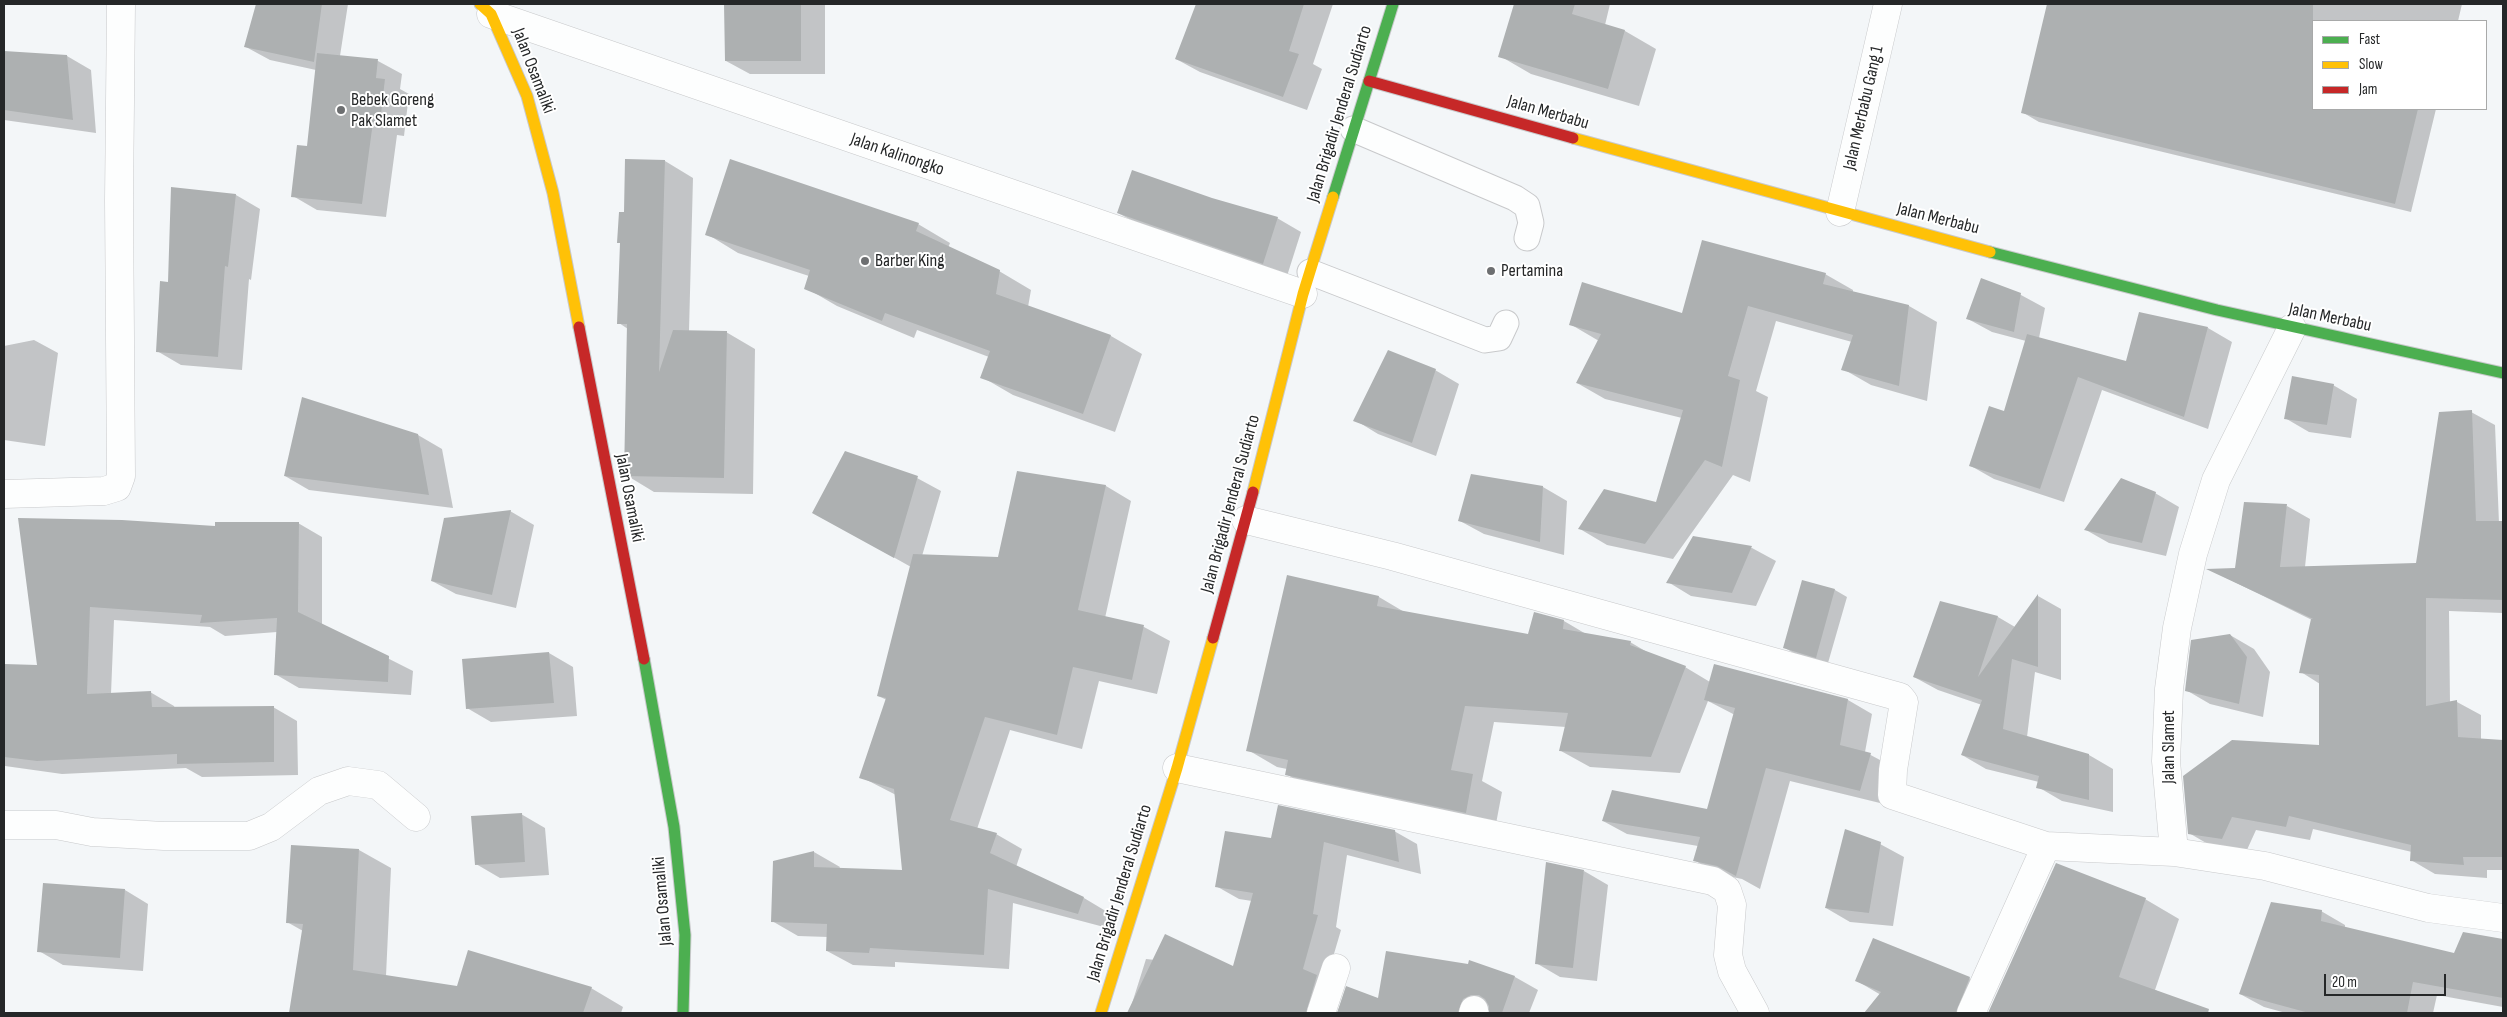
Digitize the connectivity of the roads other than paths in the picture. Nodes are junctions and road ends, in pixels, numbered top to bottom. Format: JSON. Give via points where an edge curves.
{"nodes":[{"id":1,"x":121,"y":4,"type":"edge"},
{"id":2,"x":1393,"y":4,"type":"edge"},
{"id":3,"x":1888,"y":4,"type":"edge"},
{"id":4,"x":485,"y":9,"type":"edge"},
{"id":5,"x":1369,"y":81,"type":"junction"},
{"id":6,"x":1353,"y":129,"type":"junction"},
{"id":7,"x":1840,"y":212,"type":"junction"},
{"id":8,"x":1527,"y":238,"type":"dead end"},
{"id":9,"x":1306,"y":283,"type":"junction"},
{"id":10,"x":1506,"y":323,"type":"dead end"},
{"id":11,"x":2292,"y":328,"type":"junction"},
{"id":12,"x":2503,"y":372,"type":"edge"},
{"id":13,"x":4,"y":494,"type":"edge"},
{"id":14,"x":1246,"y":520,"type":"junction"},
{"id":15,"x":1177,"y":768,"type":"junction"},
{"id":16,"x":416,"y":816,"type":"dead end"},
{"id":17,"x":4,"y":825,"type":"edge"},
{"id":18,"x":2046,"y":846,"type":"junction"},
{"id":19,"x":2174,"y":852,"type":"junction"},
{"id":20,"x":2503,"y":918,"type":"edge"},
{"id":21,"x":1336,"y":968,"type":"dead end"},
{"id":22,"x":683,"y":1013,"type":"edge"},
{"id":23,"x":1101,"y":1013,"type":"edge"},
{"id":24,"x":1321,"y":1013,"type":"edge"},
{"id":25,"x":1755,"y":1013,"type":"edge"},
{"id":26,"x":1971,"y":1013,"type":"edge"}],
"edges":[{"from":1,"to":13,"type":"street","via":[[121,476],[118,487],[104,491]]},
{"from":2,"to":5,"type":"street","name":"Jalan Brigadir Jenderal Sudiarto"},
{"from":3,"to":7,"type":"street","name":"Jalan Merbabu Gang 1"},
{"from":4,"to":9,"type":"street","name":"Jalan Kalinongko"},
{"from":4,"to":22,"type":"street","name":"Jalan Osamaliki","via":[[527,96],[553,193],[674,827],[685,935]]},
{"from":5,"to":6,"type":"street","name":"Jalan Brigadir Jenderal Sudiarto"},
{"from":5,"to":7,"type":"street","name":"Jalan Merbabu"},
{"from":6,"to":8,"type":"lane","via":[[1515,198],[1527,206],[1531,223]]},
{"from":6,"to":9,"type":"street","name":"Jalan Brigadir Jenderal Sudiarto"},
{"from":7,"to":11,"type":"street","name":"Jalan Merbabu"},
{"from":9,"to":10,"type":"lane","via":[[1485,340],[1499,338]]},
{"from":9,"to":14,"type":"street","name":"Jalan Brigadir Jenderal Sudiarto"},
{"from":11,"to":12,"type":"street","name":"Jalan Merbabu"},
{"from":11,"to":19,"type":"street","name":"Jalan Slamet","via":[[2216,480],[2191,563],[2177,628],[2169,689],[2166,761]]},
{"from":14,"to":15,"type":"street","name":"Jalan Brigadir Jenderal Sudiarto"},
{"from":14,"to":18,"type":"street","via":[[1392,556],[1900,697],[1904,702],[1892,796]]},
{"from":15,"to":23,"type":"street","name":"Jalan Brigadir Jenderal Sudiarto"},
{"from":15,"to":25,"type":"street","via":[[1713,881],[1727,890],[1732,905],[1728,955],[1732,971]]},
{"from":16,"to":17,"type":"street","via":[[378,785],[348,781],[318,791],[271,828],[249,836],[164,836],[92,832],[56,825]]},
{"from":18,"to":19,"type":"street"},
{"from":18,"to":26,"type":"street"},
{"from":19,"to":20,"type":"street","via":[[2264,866],[2428,908]]},
{"from":21,"to":24,"type":"street"}]}
